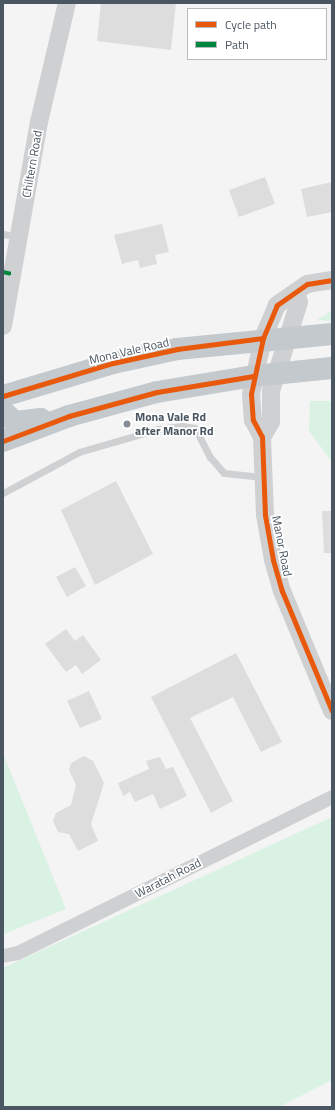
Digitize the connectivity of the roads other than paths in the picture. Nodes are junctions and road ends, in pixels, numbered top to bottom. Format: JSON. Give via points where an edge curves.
{"nodes":[{"id":1,"x":67,"y":3,"type":"edge"},
{"id":2,"x":11,"y":236,"type":"edge"},
{"id":3,"x":332,"y":280,"type":"edge"},
{"id":4,"x":296,"y":292,"type":"junction"},
{"id":5,"x":3,"y":326,"type":"edge"},
{"id":6,"x":332,"y":334,"type":"edge"},
{"id":7,"x":288,"y":336,"type":"junction"},
{"id":8,"x":262,"y":338,"type":"junction"},
{"id":9,"x":332,"y":368,"type":"edge"},
{"id":10,"x":277,"y":373,"type":"junction"},
{"id":11,"x":254,"y":376,"type":"junction"},
{"id":12,"x":3,"y":396,"type":"edge"},
{"id":13,"x":3,"y":411,"type":"edge"},
{"id":14,"x":68,"y":416,"type":"junction"},
{"id":15,"x":262,"y":437,"type":"junction"},
{"id":16,"x":3,"y":441,"type":"edge"},
{"id":17,"x":263,"y":478,"type":"junction"},
{"id":18,"x":3,"y":493,"type":"edge"},
{"id":19,"x":332,"y":711,"type":"edge"},
{"id":20,"x":332,"y":797,"type":"edge"},
{"id":21,"x":3,"y":956,"type":"edge"}],
"edges":[{"from":1,"to":2,"type":"street","name":"Chiltern Road"},
{"from":2,"to":5,"type":"street","name":"Chiltern Road"},
{"from":3,"to":4,"type":"street","name":"Manor Road","via":[[307,284]]},
{"from":4,"to":7,"type":"street","name":"Manor Road","via":[[299,302]]},
{"from":4,"to":8,"type":"street","name":"Manor Road","via":[[276,305]]},
{"from":6,"to":7,"type":"highway","name":"Mona Vale Road"},
{"from":7,"to":8,"type":"highway","name":"Mona Vale Road"},
{"from":7,"to":10,"type":"street","name":"Manor Road"},
{"from":8,"to":11,"type":"street","name":"Manor Road"},
{"from":8,"to":12,"type":"highway","name":"Mona Vale Road","via":[[177,349],[113,363]]},
{"from":9,"to":10,"type":"highway"},
{"from":10,"to":11,"type":"highway"},
{"from":10,"to":15,"type":"street","name":"Manor Road","via":[[271,391],[271,422]]},
{"from":11,"to":14,"type":"highway","via":[[157,392]]},
{"from":11,"to":15,"type":"street","name":"Manor Road","via":[[253,420]]},
{"from":13,"to":14,"type":"highway","via":[[15,422]]},
{"from":14,"to":16,"type":"highway"},
{"from":15,"to":17,"type":"street","name":"Manor Road"},
{"from":17,"to":18,"type":"lane","via":[[224,473],[210,457],[195,428],[182,426],[158,429],[79,452]]},
{"from":17,"to":19,"type":"street","name":"Manor Road","via":[[267,534],[277,576]]},
{"from":20,"to":21,"type":"street","name":"Waratah Road","via":[[18,952]]}]}
